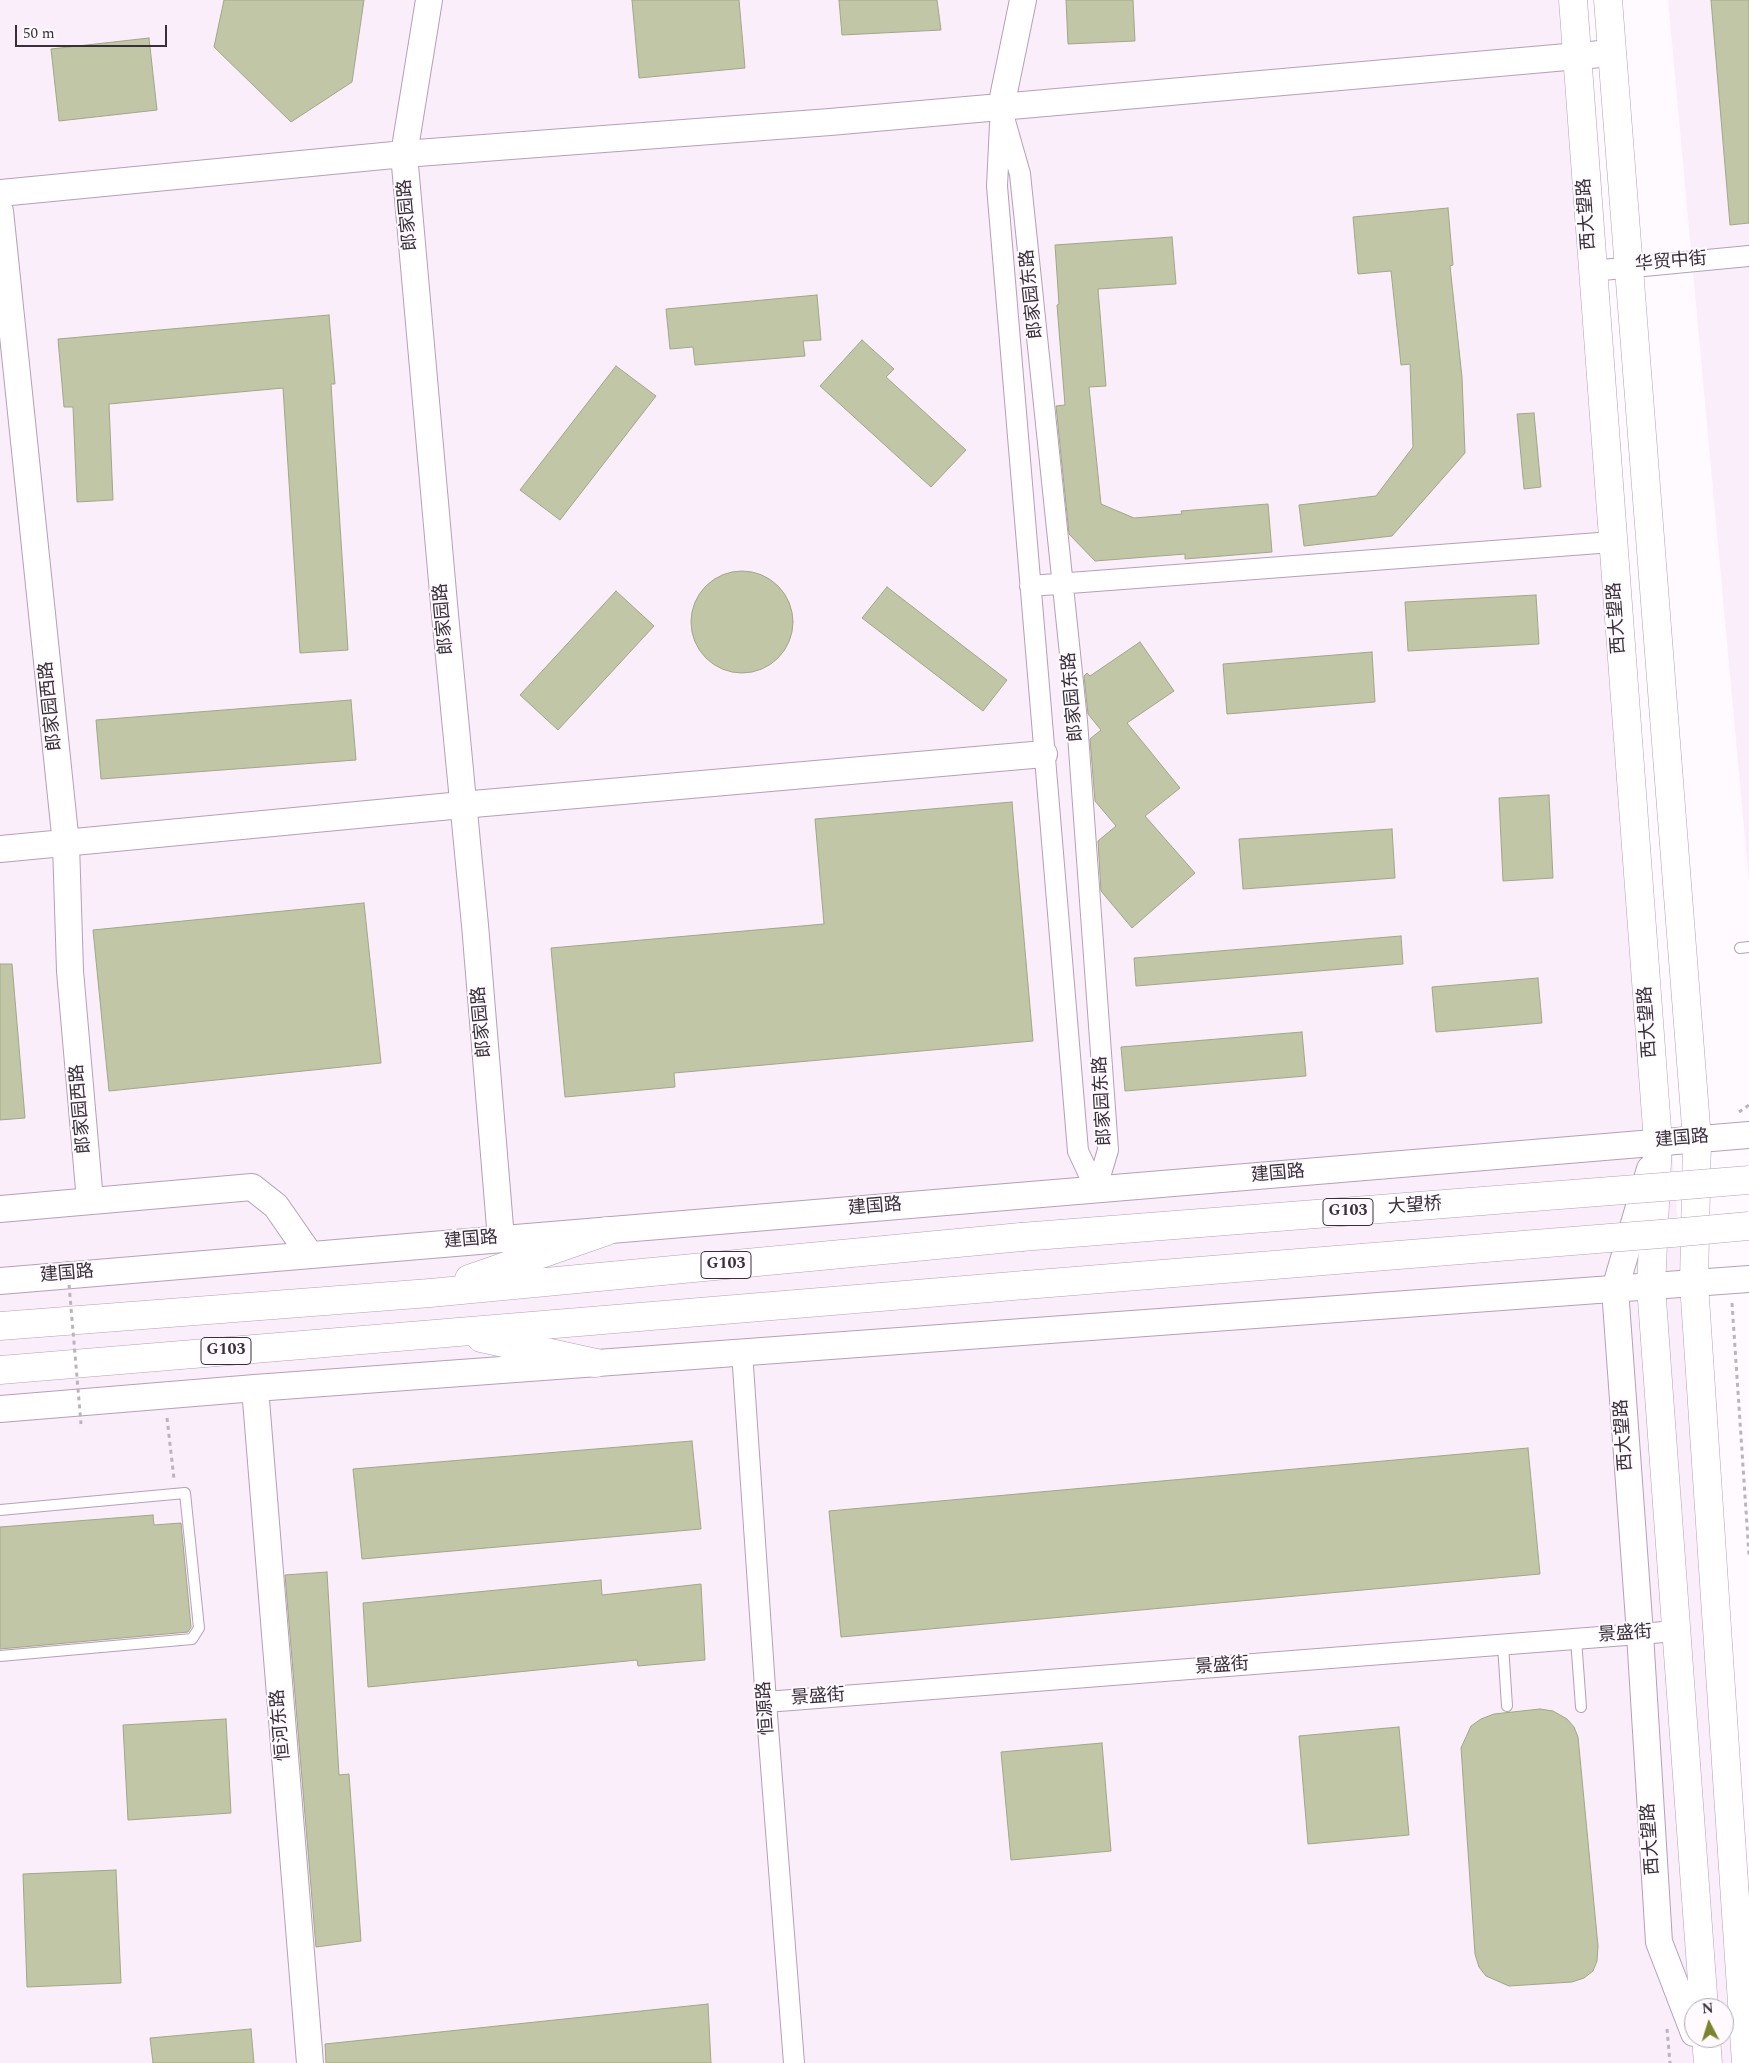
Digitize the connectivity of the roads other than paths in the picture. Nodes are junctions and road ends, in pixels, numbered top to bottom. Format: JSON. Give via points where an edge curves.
{"nodes":[{"id":1,"x":429,"y":0,"type":"edge"},
{"id":2,"x":1023,"y":0,"type":"edge"},
{"id":3,"x":1573,"y":0,"type":"edge"},
{"id":4,"x":1608,"y":0,"type":"edge"},
{"id":5,"x":1612,"y":53,"type":"junction"},
{"id":6,"x":1576,"y":56,"type":"junction"},
{"id":7,"x":1001,"y":107,"type":"junction"},
{"id":8,"x":404,"y":154,"type":"junction"},
{"id":9,"x":0,"y":193,"type":"edge"},
{"id":10,"x":0,"y":211,"type":"edge"},
{"id":11,"x":1749,"y":256,"type":"edge"},
{"id":12,"x":1629,"y":266,"type":"junction"},
{"id":13,"x":1592,"y":271,"type":"junction"},
{"id":14,"x":1612,"y":542,"type":"junction"},
{"id":15,"x":1062,"y":585,"type":"junction"},
{"id":16,"x":1030,"y":586,"type":"junction"},
{"id":17,"x":1044,"y":754,"type":"junction"},
{"id":18,"x":462,"y":804,"type":"junction"},
{"id":19,"x":66,"y":844,"type":"junction"},
{"id":20,"x":0,"y":849,"type":"edge"},
{"id":21,"x":1749,"y":1135,"type":"edge"},
{"id":22,"x":1697,"y":1139,"type":"junction"},
{"id":23,"x":1658,"y":1142,"type":"junction"},
{"id":24,"x":1749,"y":1180,"type":"edge"},
{"id":25,"x":1096,"y":1190,"type":"junction"},
{"id":26,"x":90,"y":1201,"type":"junction"},
{"id":27,"x":0,"y":1209,"type":"edge"},
{"id":28,"x":1749,"y":1226,"type":"edge"},
{"id":29,"x":607,"y":1231,"type":"junction"},
{"id":30,"x":501,"y":1239,"type":"junction"},
{"id":31,"x":310,"y":1255,"type":"junction"},
{"id":32,"x":1740,"y":1280,"type":"edge"},
{"id":33,"x":0,"y":1281,"type":"edge"},
{"id":34,"x":1694,"y":1283,"type":"junction"},
{"id":35,"x":1651,"y":1286,"type":"junction"},
{"id":36,"x":1615,"y":1289,"type":"junction"},
{"id":37,"x":430,"y":1292,"type":"junction"},
{"id":38,"x":0,"y":1326,"type":"edge"},
{"id":39,"x":453,"y":1332,"type":"junction"},
{"id":40,"x":742,"y":1352,"type":"junction"},
{"id":41,"x":596,"y":1363,"type":"junction"},
{"id":42,"x":0,"y":1370,"type":"edge"},
{"id":43,"x":255,"y":1388,"type":"junction"},
{"id":44,"x":0,"y":1409,"type":"edge"},
{"id":45,"x":0,"y":1510,"type":"edge"},
{"id":46,"x":1677,"y":1631,"type":"junction"},
{"id":47,"x":1640,"y":1634,"type":"junction"},
{"id":48,"x":1576,"y":1639,"type":"junction"},
{"id":49,"x":1503,"y":1645,"type":"junction"},
{"id":50,"x":0,"y":1656,"type":"edge"},
{"id":51,"x":766,"y":1702,"type":"junction"},
{"id":52,"x":1507,"y":1706,"type":"dead end"},
{"id":53,"x":1581,"y":1706,"type":"dead end"},
{"id":54,"x":1703,"y":1998,"type":"edge"},
{"id":55,"x":1684,"y":2007,"type":"edge"},
{"id":56,"x":1700,"y":2048,"type":"edge"},
{"id":57,"x":1706,"y":2048,"type":"edge"},
{"id":58,"x":310,"y":2063,"type":"edge"},
{"id":59,"x":794,"y":2063,"type":"edge"},
{"id":60,"x":1707,"y":2063,"type":"edge"},
{"id":61,"x":1746,"y":2063,"type":"edge"}],
"edges":[{"from":1,"to":8,"type":"street","name":"郎家园路"},
{"from":2,"to":7,"type":"street","name":"郎家园东路"},
{"from":3,"to":6,"type":"main road","name":"西大望路"},
{"from":4,"to":5,"type":"main road","name":"西大望路"},
{"from":5,"to":6,"type":"street"},
{"from":5,"to":12,"type":"main road","name":"西大望路"},
{"from":6,"to":7,"type":"street"},
{"from":6,"to":13,"type":"main road","name":"西大望路"},
{"from":7,"to":8,"type":"street"},
{"from":7,"to":15,"type":"street","name":"郎家园东路","via":[[1020,174]]},
{"from":7,"to":16,"type":"street","name":"郎家园东路","via":[[997,186]]},
{"from":8,"to":9,"type":"street"},
{"from":8,"to":18,"type":"street","name":"郎家园路"},
{"from":10,"to":19,"type":"street","name":"郎家园西路"},
{"from":11,"to":12,"type":"street","name":"华贸中街"},
{"from":12,"to":13,"type":"street","name":"华贸中街"},
{"from":12,"to":22,"type":"main road","name":"西大望路"},
{"from":13,"to":14,"type":"main road","name":"西大望路"},
{"from":14,"to":15,"type":"street"},
{"from":14,"to":23,"type":"main road","name":"西大望路"},
{"from":15,"to":16,"type":"street"},
{"from":15,"to":25,"type":"street","name":"郎家园东路","via":[[1077,721],[1108,1150]]},
{"from":16,"to":17,"type":"street","name":"郎家园东路"},
{"from":17,"to":18,"type":"street"},
{"from":17,"to":25,"type":"street","name":"郎家园东路","via":[[1078,1152]]},
{"from":18,"to":19,"type":"street"},
{"from":18,"to":30,"type":"street","name":"郎家园路"},
{"from":19,"to":20,"type":"street"},
{"from":19,"to":26,"type":"street","name":"郎家园西路","via":[[70,971]]},
{"from":21,"to":22,"type":"street","name":"建国路"},
{"from":22,"to":23,"type":"street","name":"建国路"},
{"from":22,"to":34,"type":"main road","name":"西大望路"},
{"from":23,"to":25,"type":"street","name":"建国路"},
{"from":23,"to":35,"type":"main road","name":"西大望路"},
{"from":23,"to":36,"type":"street","name":"西大望路"},
{"from":24,"to":37,"type":"main road","name":"大望桥","number":"G103","bridge":true,"via":[[1021,1237]]},
{"from":25,"to":29,"type":"street","name":"建国路"},
{"from":26,"to":27,"type":"street"},
{"from":26,"to":31,"type":"street","via":[[252,1187],[276,1206]]},
{"from":28,"to":39,"type":"main road","number":"G103","bridge":true},
{"from":29,"to":30,"type":"street","name":"建国路"},
{"from":29,"to":37,"type":"main road"},
{"from":30,"to":31,"type":"street","name":"建国路"},
{"from":31,"to":33,"type":"street","name":"建国路"},
{"from":32,"to":34,"type":"street"},
{"from":34,"to":35,"type":"street"},
{"from":34,"to":61,"type":"main road"},
{"from":35,"to":36,"type":"street"},
{"from":35,"to":46,"type":"main road","name":"西大望路"},
{"from":36,"to":40,"type":"street"},
{"from":36,"to":47,"type":"street","name":"西大望路"},
{"from":37,"to":38,"type":"main road","number":"G103"},
{"from":39,"to":41,"type":"main road"},
{"from":39,"to":42,"type":"main road","number":"G103"},
{"from":40,"to":41,"type":"street"},
{"from":40,"to":51,"type":"street","name":"恒源路"},
{"from":41,"to":43,"type":"street"},
{"from":43,"to":44,"type":"street"},
{"from":43,"to":58,"type":"street","name":"恒河东路"},
{"from":45,"to":50,"type":"lane","via":[[185,1493],[199,1628],[192,1639]]},
{"from":46,"to":47,"type":"street","name":"景盛街"},
{"from":46,"to":54,"type":"main road","name":"西大望路"},
{"from":47,"to":48,"type":"street","name":"景盛街"},
{"from":47,"to":55,"type":"street","name":"西大望路","via":[[1659,1942]]},
{"from":48,"to":49,"type":"street","name":"景盛街"},
{"from":48,"to":53,"type":"lane"},
{"from":49,"to":51,"type":"street","name":"景盛街"},
{"from":49,"to":52,"type":"lane"},
{"from":51,"to":59,"type":"street","name":"恒源路"},
{"from":56,"to":60,"type":"street"},
{"from":57,"to":60,"type":"main road"}]}
